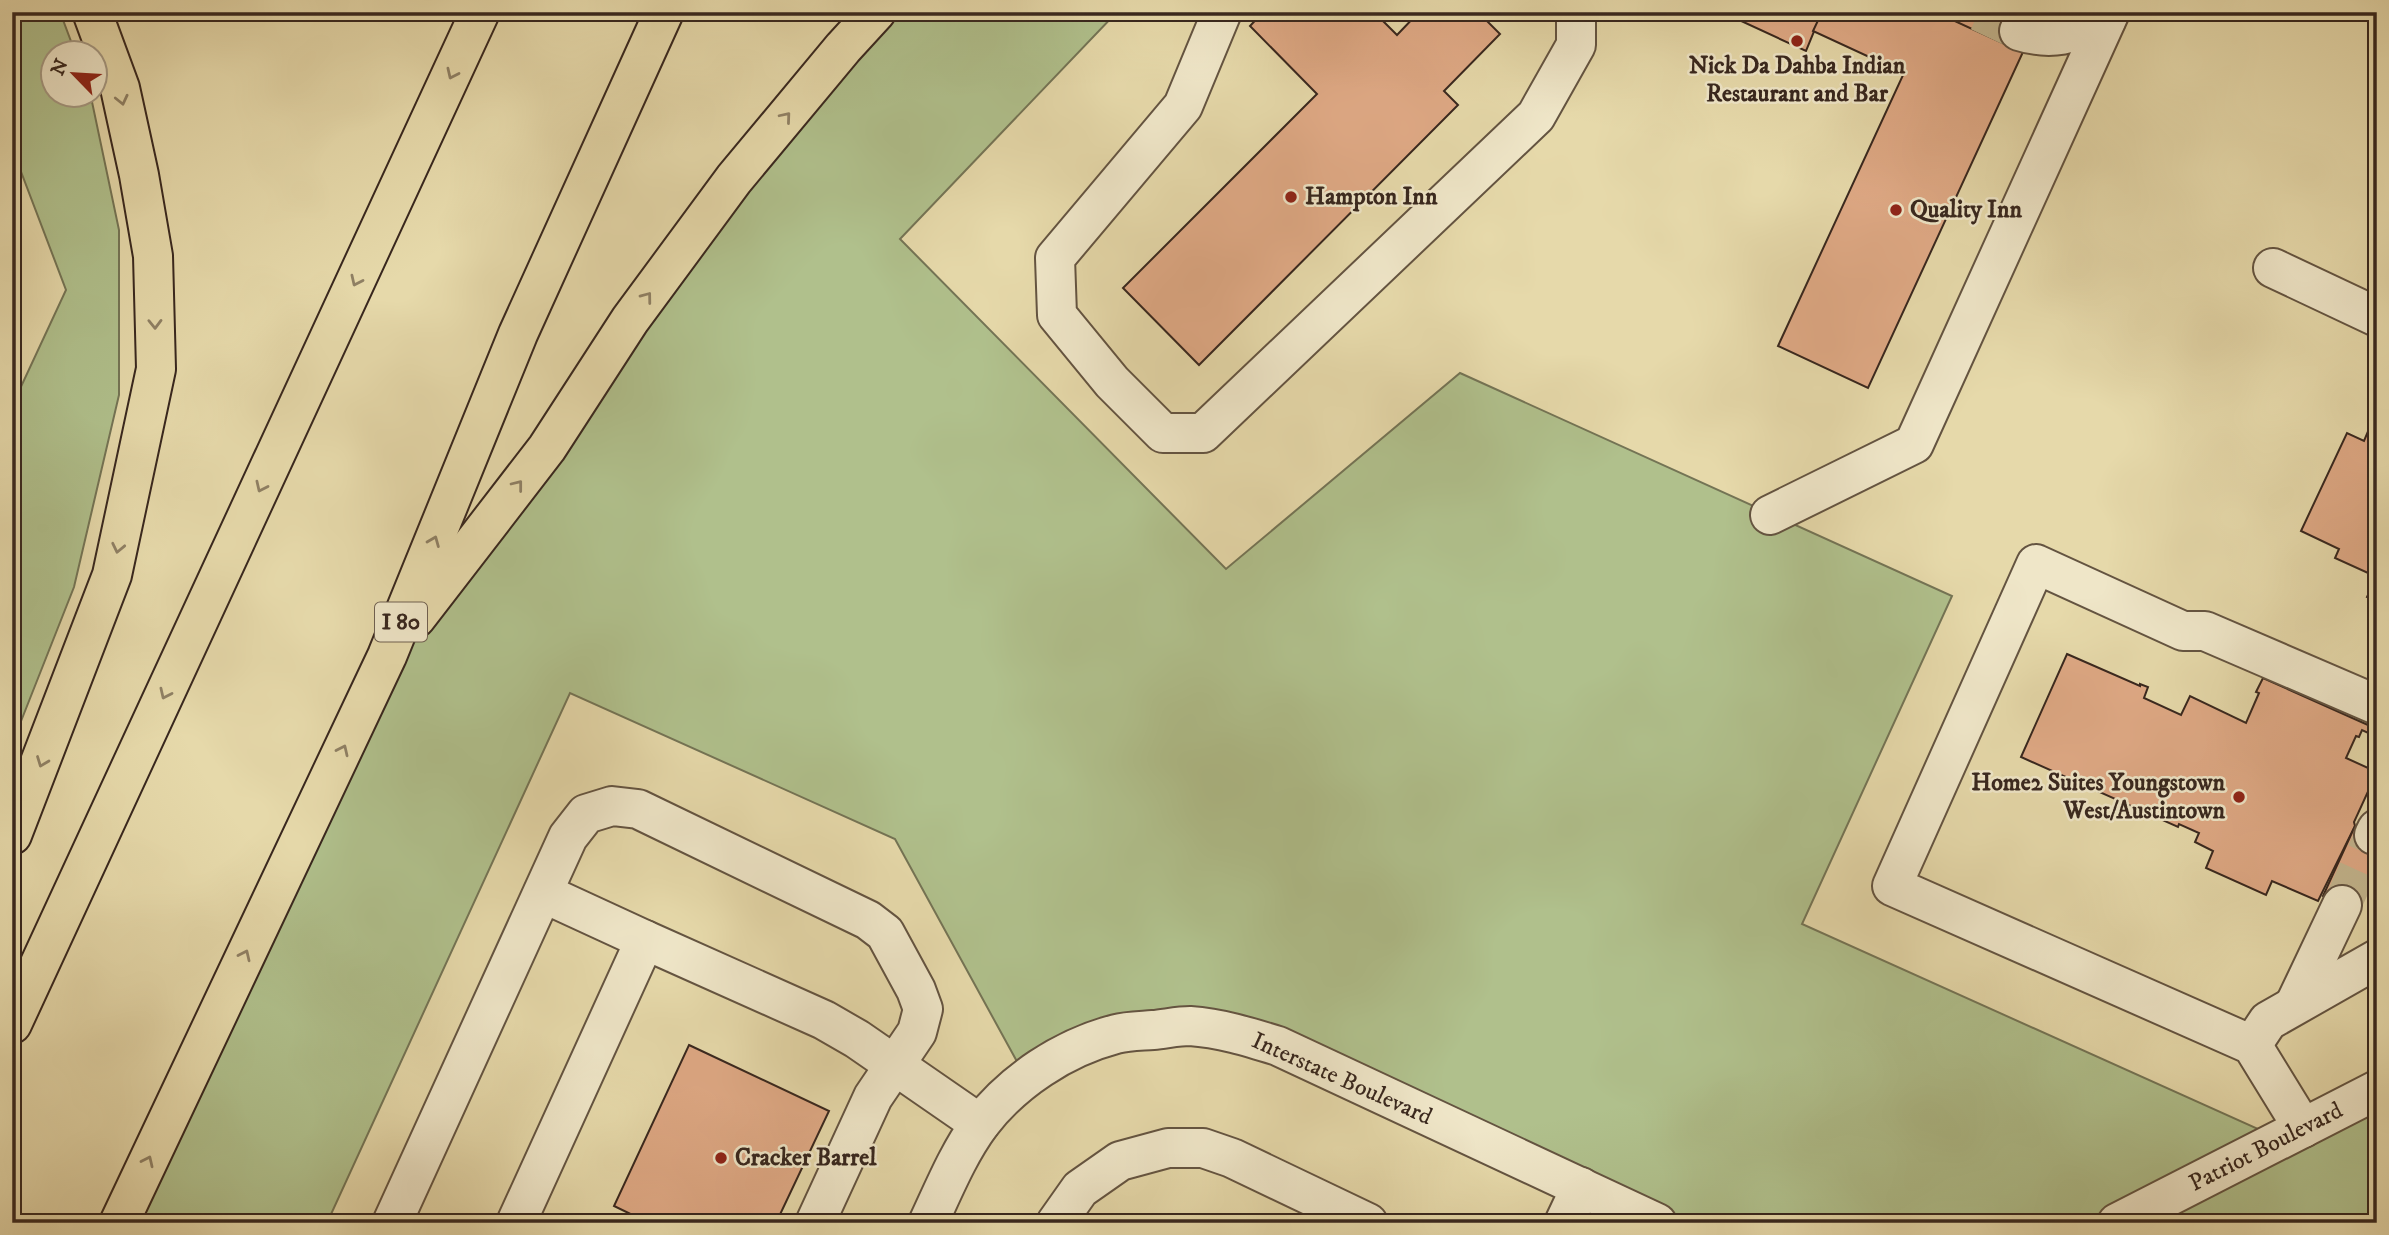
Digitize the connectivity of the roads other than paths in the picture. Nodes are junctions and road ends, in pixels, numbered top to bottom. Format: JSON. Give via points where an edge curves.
{"nodes":[{"id":1,"x":92,"y":12,"type":"edge"},
{"id":2,"x":480,"y":12,"type":"edge"},
{"id":3,"x":664,"y":12,"type":"edge"},
{"id":4,"x":876,"y":12,"type":"edge"},
{"id":5,"x":1222,"y":12,"type":"edge"},
{"id":6,"x":1576,"y":12,"type":"edge"},
{"id":7,"x":2108,"y":16,"type":"edge"},
{"id":8,"x":2019,"y":31,"type":"tunnel mouth"},
{"id":9,"x":2273,"y":268,"type":"dead end"},
{"id":10,"x":2377,"y":317,"type":"edge"},
{"id":11,"x":1770,"y":515,"type":"dead end"},
{"id":12,"x":387,"y":656,"type":"junction"},
{"id":13,"x":2377,"y":705,"type":"edge"},
{"id":14,"x":12,"y":835,"type":"edge"},
{"id":15,"x":542,"y":893,"type":"junction"},
{"id":16,"x":2342,"y":905,"type":"tunnel mouth"},
{"id":17,"x":645,"y":940,"type":"junction"},
{"id":18,"x":2377,"y":959,"type":"edge"},
{"id":19,"x":2295,"y":1004,"type":"junction"},
{"id":20,"x":12,"y":1024,"type":"edge"},
{"id":21,"x":2252,"y":1045,"type":"junction"},
{"id":22,"x":894,"y":1064,"type":"junction"},
{"id":23,"x":2377,"y":1090,"type":"edge"},
{"id":24,"x":980,"y":1124,"type":"junction"},
{"id":25,"x":2303,"y":1128,"type":"junction"},
{"id":26,"x":1581,"y":1187,"type":"junction"},
{"id":27,"x":119,"y":1223,"type":"edge"},
{"id":28,"x":392,"y":1223,"type":"edge"},
{"id":29,"x":516,"y":1223,"type":"edge"},
{"id":30,"x":815,"y":1223,"type":"edge"},
{"id":31,"x":929,"y":1223,"type":"edge"},
{"id":32,"x":1056,"y":1223,"type":"edge"},
{"id":33,"x":1368,"y":1223,"type":"edge"},
{"id":34,"x":1564,"y":1223,"type":"edge"},
{"id":35,"x":1657,"y":1223,"type":"edge"},
{"id":36,"x":2117,"y":1223,"type":"edge"}],
"edges":[{"from":1,"to":14,"type":"highway","one_way":true,"via":[[120,88],[139,176],[153,256],[156,369],[112,575]]},
{"from":2,"to":20,"type":"highway","one_way":true},
{"from":12,"to":3,"type":"highway","number":"I 80","one_way":true,"via":[[518,334]]},
{"from":12,"to":4,"type":"highway","one_way":true,"via":[[547,447],[630,320],[734,179]]},
{"from":5,"to":6,"type":"street","via":[[1183,106],[1055,258],[1057,315],[1112,382],[1163,433],[1203,433],[1536,116],[1576,46]]},
{"from":7,"to":8,"type":"street","via":[[2056,37]]},
{"from":7,"to":11,"type":"street","via":[[1914,444]]},
{"from":9,"to":10,"type":"street"},
{"from":27,"to":12,"type":"highway","number":"I 80","one_way":true},
{"from":13,"to":21,"type":"street","via":[[2205,631],[2183,631],[2036,564],[1892,886]]},
{"from":15,"to":17,"type":"street"},
{"from":15,"to":22,"type":"street","via":[[568,837],[586,814],[612,806],[638,809],[869,920],[885,933],[923,1009],[916,1032]]},
{"from":15,"to":28,"type":"street"},
{"from":16,"to":19,"type":"street"},
{"from":17,"to":22,"type":"street","via":[[824,1020]]},
{"from":17,"to":29,"type":"street"},
{"from":18,"to":19,"type":"street"},
{"from":19,"to":21,"type":"street","via":[[2269,1021]]},
{"from":21,"to":25,"type":"street"},
{"from":22,"to":24,"type":"street"},
{"from":22,"to":30,"type":"street","via":[[873,1097]]},
{"from":23,"to":25,"type":"street","name":"Patriot Boulevard"},
{"from":24,"to":26,"type":"street","name":"Interstate Boulevard","via":[[1026,1078],[1064,1054],[1118,1034],[1187,1026],[1217,1029],[1278,1046]]},
{"from":24,"to":31,"type":"street","name":"Interstate Boulevard","via":[[953,1168]]},
{"from":25,"to":36,"type":"street","name":"Patriot Boulevard"},
{"from":26,"to":34,"type":"street"},
{"from":26,"to":35,"type":"street","name":"Interstate Boulevard"},
{"from":32,"to":33,"type":"street","via":[[1080,1189],[1120,1161],[1168,1148],[1203,1148]]}]}
